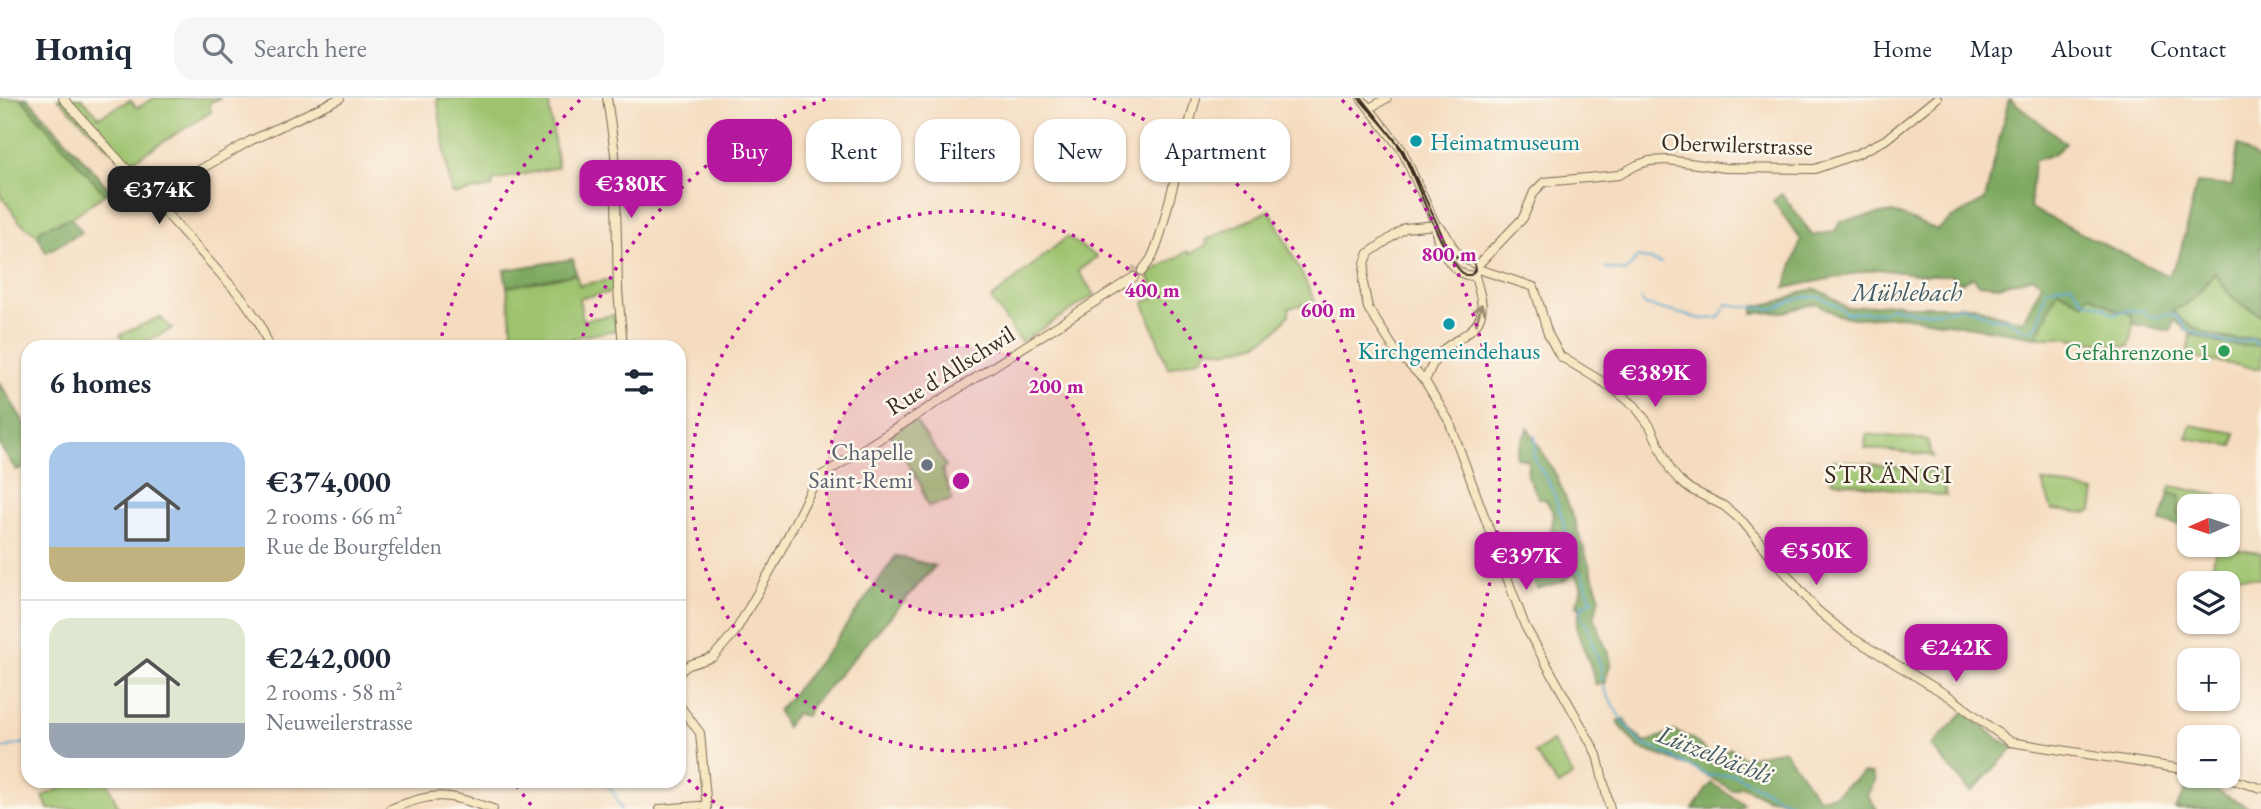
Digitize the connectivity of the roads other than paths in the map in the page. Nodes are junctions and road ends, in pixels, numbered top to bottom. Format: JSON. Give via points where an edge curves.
{"nodes":[{"id":1,"x":63,"y":98,"type":"edge"},
{"id":2,"x":340,"y":98,"type":"edge"},
{"id":3,"x":607,"y":98,"type":"edge"},
{"id":4,"x":1196,"y":98,"type":"edge"},
{"id":5,"x":1361,"y":98,"type":"edge"},
{"id":6,"x":1387,"y":98,"type":"edge"},
{"id":7,"x":1937,"y":98,"type":"edge"},
{"id":8,"x":1370,"y":108,"type":"junction"},
{"id":9,"x":152,"y":197,"type":"junction"},
{"id":10,"x":1436,"y":225,"type":"junction"},
{"id":11,"x":1140,"y":269,"type":"tunnel mouth"},
{"id":12,"x":1477,"y":270,"type":"junction"},
{"id":13,"x":1131,"y":276,"type":"tunnel mouth"},
{"id":14,"x":266,"y":340,"type":"edge"},
{"id":15,"x":622,"y":340,"type":"edge"},
{"id":16,"x":1425,"y":381,"type":"junction"},
{"id":17,"x":686,"y":667,"type":"edge"},
{"id":18,"x":686,"y":714,"type":"edge"},
{"id":19,"x":2177,"y":769,"type":"edge"},
{"id":20,"x":2240,"y":782,"type":"edge"},
{"id":21,"x":2261,"y":788,"type":"edge"},
{"id":22,"x":690,"y":808,"type":"edge"},
{"id":23,"x":705,"y":808,"type":"edge"},
{"id":24,"x":390,"y":809,"type":"edge"},
{"id":25,"x":493,"y":809,"type":"edge"},
{"id":26,"x":660,"y":809,"type":"edge"},
{"id":27,"x":1611,"y":809,"type":"edge"}],
"edges":[{"from":1,"to":9,"type":"street"},
{"from":2,"to":9,"type":"street","via":[[250,141]]},
{"from":3,"to":15,"type":"street","via":[[615,154]]},
{"from":4,"to":11,"type":"street","via":[[1154,253]]},
{"from":5,"to":8,"type":"street"},
{"from":6,"to":8,"type":"street"},
{"from":7,"to":12,"type":"street","name":"Oberwilerstrasse","via":[[1885,140],[1815,169],[1725,168],[1668,160],[1649,161],[1619,175],[1544,182],[1534,192],[1524,217]]},
{"from":8,"to":10,"type":"street","via":[[1402,150]]},
{"from":9,"to":14,"type":"street","via":[[243,299]]},
{"from":10,"to":12,"type":"street","via":[[1460,257]]},
{"from":10,"to":12,"type":"street","via":[[1437,237],[1462,275],[1470,277]]},
{"from":10,"to":16,"type":"street","via":[[1405,228],[1369,253],[1363,271],[1368,308],[1401,356]]},
{"from":16,"to":12,"type":"street","one_way":true,"via":[[1444,348],[1480,320]]},
{"from":12,"to":19,"type":"street","via":[[1534,287],[1560,356],[1635,406],[1679,481],[1743,522],[1816,609],[1861,644],[1950,697],[2010,742]]},
{"from":13,"to":17,"type":"street","name":"Rue d'Allschwil","via":[[821,476],[735,632],[713,657]]},
{"from":16,"to":27,"type":"street","via":[[1456,437],[1525,626],[1597,755]]},
{"from":18,"to":23,"type":"street","via":[[700,733]]},
{"from":20,"to":21,"type":"street"},
{"from":22,"to":23,"type":"street"},
{"from":22,"to":26,"type":"street"},
{"from":24,"to":25,"type":"street","via":[[437,795]]}]}
